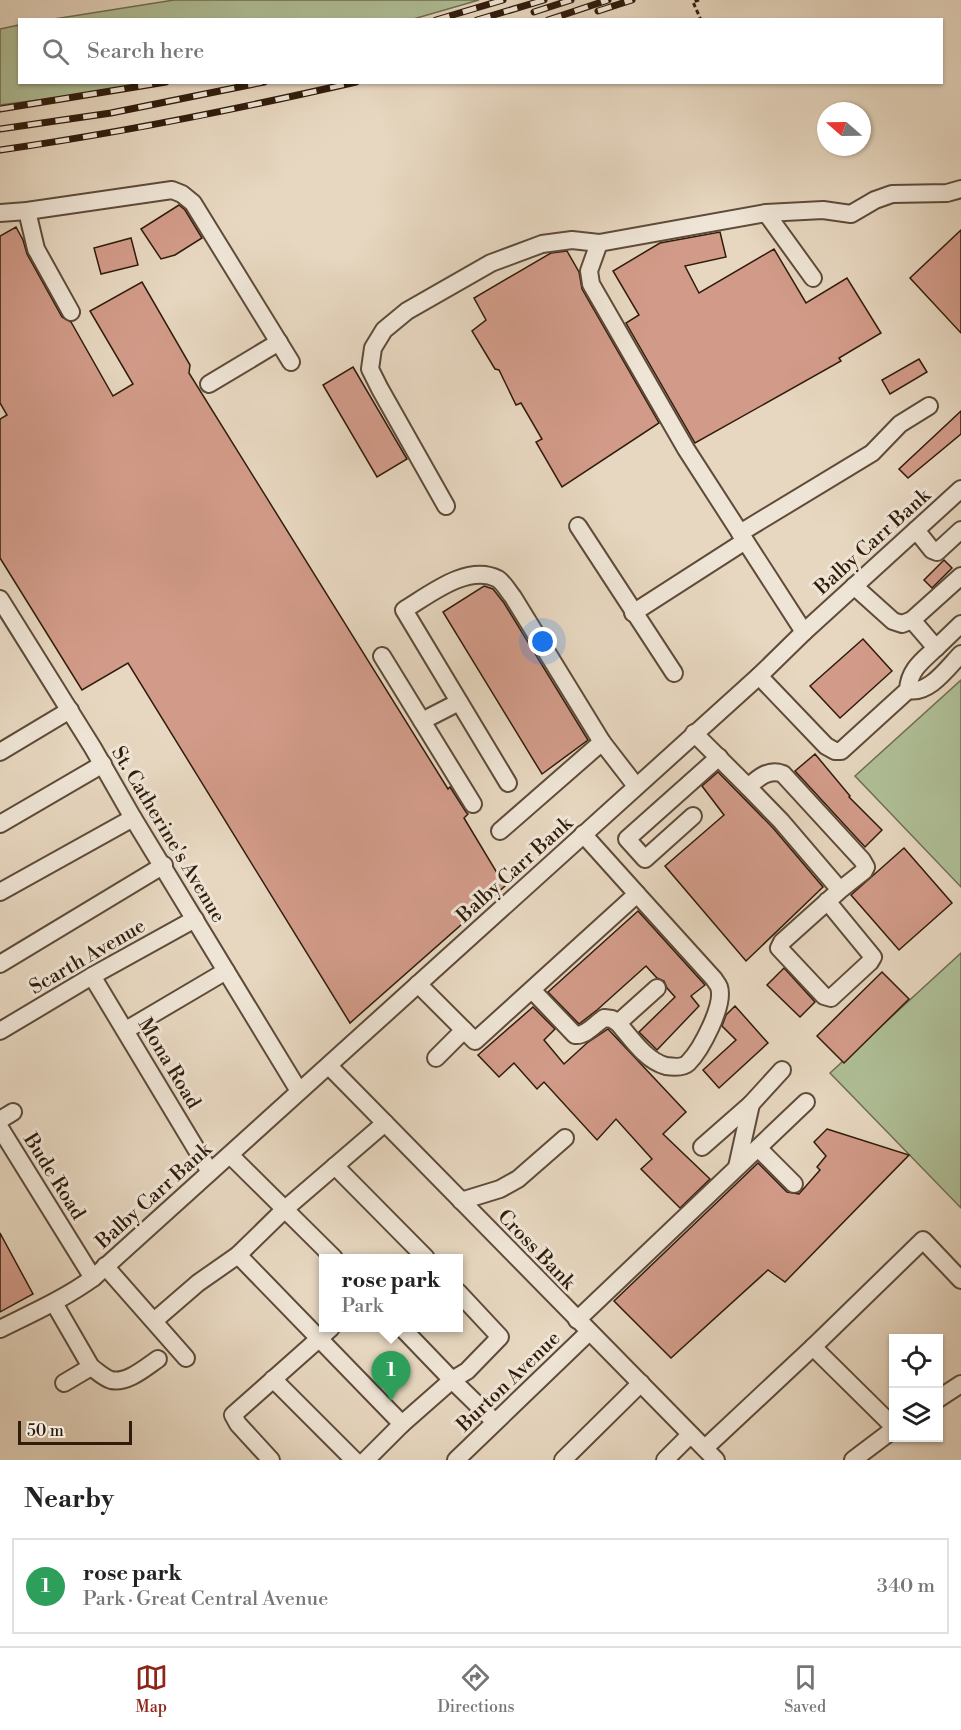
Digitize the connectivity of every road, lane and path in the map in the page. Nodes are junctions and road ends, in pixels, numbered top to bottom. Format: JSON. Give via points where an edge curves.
{"nodes":[{"id":1,"x":699,"y":0,"type":"edge"},
{"id":2,"x":700,"y":18,"type":"edge"},
{"id":3,"x":961,"y":189,"type":"edge"},
{"id":4,"x":27,"y":211,"type":"junction"},
{"id":5,"x":0,"y":213,"type":"edge"},
{"id":6,"x":766,"y":213,"type":"junction"},
{"id":7,"x":599,"y":243,"type":"junction"},
{"id":8,"x":813,"y":278,"type":"dead end"},
{"id":9,"x":71,"y":312,"type":"dead end"},
{"id":10,"x":279,"y":342,"type":"junction"},
{"id":11,"x":291,"y":362,"type":"dead end"},
{"id":12,"x":209,"y":384,"type":"dead end"},
{"id":13,"x":929,"y":406,"type":"dead end"},
{"id":14,"x":961,"y":489,"type":"edge"},
{"id":15,"x":446,"y":506,"type":"dead end"},
{"id":16,"x":578,"y":526,"type":"dead end"},
{"id":17,"x":916,"y":530,"type":"junction"},
{"id":18,"x":961,"y":530,"type":"edge"},
{"id":19,"x":743,"y":537,"type":"junction"},
{"id":20,"x":961,"y":576,"type":"edge"},
{"id":21,"x":854,"y":586,"type":"junction"},
{"id":22,"x":0,"y":599,"type":"edge"},
{"id":23,"x":633,"y":613,"type":"junction"},
{"id":24,"x":912,"y":620,"type":"junction"},
{"id":25,"x":961,"y":624,"type":"edge"},
{"id":26,"x":804,"y":632,"type":"junction"},
{"id":27,"x":936,"y":648,"type":"junction"},
{"id":28,"x":961,"y":654,"type":"edge"},
{"id":29,"x":382,"y":656,"type":"dead end"},
{"id":30,"x":674,"y":673,"type":"dead end"},
{"id":31,"x":759,"y":676,"type":"junction"},
{"id":32,"x":908,"y":690,"type":"junction"},
{"id":33,"x":459,"y":702,"type":"junction"},
{"id":34,"x":70,"y":710,"type":"junction"},
{"id":35,"x":422,"y":721,"type":"junction"},
{"id":36,"x":694,"y":733,"type":"junction"},
{"id":37,"x":602,"y":742,"type":"junction"},
{"id":38,"x":0,"y":752,"type":"edge"},
{"id":39,"x":719,"y":757,"type":"junction"},
{"id":40,"x":102,"y":764,"type":"junction"},
{"id":41,"x":508,"y":783,"type":"dead end"},
{"id":42,"x":636,"y":786,"type":"junction"},
{"id":43,"x":748,"y":787,"type":"junction"},
{"id":44,"x":473,"y":804,"type":"dead end"},
{"id":45,"x":693,"y":816,"type":"dead end"},
{"id":46,"x":133,"y":818,"type":"junction"},
{"id":47,"x":0,"y":824,"type":"edge"},
{"id":48,"x":500,"y":831,"type":"dead end"},
{"id":49,"x":583,"y":834,"type":"junction"},
{"id":50,"x":164,"y":865,"type":"junction"},
{"id":51,"x":840,"y":890,"type":"junction"},
{"id":52,"x":0,"y":892,"type":"edge"},
{"id":53,"x":637,"y":894,"type":"junction"},
{"id":54,"x":827,"y":901,"type":"junction"},
{"id":55,"x":195,"y":919,"type":"junction"},
{"id":56,"x":0,"y":964,"type":"edge"},
{"id":57,"x":226,"y":971,"type":"junction"},
{"id":58,"x":92,"y":976,"type":"junction"},
{"id":59,"x":418,"y":984,"type":"junction"},
{"id":60,"x":657,"y":988,"type":"dead end"},
{"id":61,"x":532,"y":990,"type":"junction"},
{"id":62,"x":618,"y":1023,"type":"junction"},
{"id":63,"x":126,"y":1030,"type":"junction"},
{"id":64,"x":464,"y":1030,"type":"junction"},
{"id":65,"x":0,"y":1031,"type":"edge"},
{"id":66,"x":436,"y":1058,"type":"dead end"},
{"id":67,"x":329,"y":1066,"type":"junction"},
{"id":68,"x":782,"y":1070,"type":"dead end"},
{"id":69,"x":299,"y":1091,"type":"junction"},
{"id":70,"x":806,"y":1102,"type":"dead end"},
{"id":71,"x":751,"y":1104,"type":"junction"},
{"id":72,"x":385,"y":1123,"type":"junction"},
{"id":73,"x":0,"y":1128,"type":"edge"},
{"id":74,"x":565,"y":1138,"type":"dead end"},
{"id":75,"x":702,"y":1147,"type":"dead end"},
{"id":76,"x":758,"y":1148,"type":"junction"},
{"id":77,"x":230,"y":1155,"type":"junction"},
{"id":78,"x":336,"y":1166,"type":"junction"},
{"id":79,"x":737,"y":1167,"type":"junction"},
{"id":80,"x":210,"y":1172,"type":"junction"},
{"id":81,"x":794,"y":1184,"type":"dead end"},
{"id":82,"x":461,"y":1201,"type":"junction"},
{"id":83,"x":285,"y":1209,"type":"junction"},
{"id":84,"x":330,"y":1254,"type":"edge"},
{"id":85,"x":422,"y":1254,"type":"edge"},
{"id":86,"x":238,"y":1255,"type":"junction"},
{"id":87,"x":99,"y":1272,"type":"junction"},
{"id":88,"x":961,"y":1280,"type":"edge"},
{"id":89,"x":463,"y":1296,"type":"edge"},
{"id":90,"x":54,"y":1303,"type":"junction"},
{"id":91,"x":154,"y":1322,"type":"junction"},
{"id":92,"x":583,"y":1326,"type":"junction"},
{"id":93,"x":319,"y":1328,"type":"edge"},
{"id":94,"x":0,"y":1329,"type":"edge"},
{"id":95,"x":406,"y":1332,"type":"edge"},
{"id":96,"x":324,"y":1333,"type":"edge"},
{"id":97,"x":813,"y":1347,"type":"junction"},
{"id":98,"x":186,"y":1358,"type":"dead end"},
{"id":99,"x":158,"y":1359,"type":"dead end"},
{"id":100,"x":91,"y":1367,"type":"junction"},
{"id":101,"x":273,"y":1379,"type":"junction"},
{"id":102,"x":452,"y":1380,"type":"junction"},
{"id":103,"x":63,"y":1383,"type":"dead end"},
{"id":104,"x":641,"y":1383,"type":"junction"},
{"id":105,"x":961,"y":1384,"type":"edge"},
{"id":106,"x":943,"y":1396,"type":"edge"},
{"id":107,"x":495,"y":1422,"type":"junction"},
{"id":108,"x":889,"y":1423,"type":"edge"},
{"id":109,"x":402,"y":1424,"type":"junction"},
{"id":110,"x":889,"y":1432,"type":"edge"},
{"id":111,"x":690,"y":1435,"type":"junction"},
{"id":112,"x":710,"y":1454,"type":"edge"},
{"id":113,"x":271,"y":1460,"type":"edge"},
{"id":114,"x":354,"y":1460,"type":"edge"},
{"id":115,"x":366,"y":1460,"type":"edge"},
{"id":116,"x":456,"y":1460,"type":"edge"},
{"id":117,"x":563,"y":1460,"type":"edge"},
{"id":118,"x":665,"y":1460,"type":"edge"},
{"id":119,"x":853,"y":1460,"type":"edge"}],
"edges":[{"from":1,"to":2,"type":"path","via":[[693,2]]},
{"from":3,"to":6,"type":"street","via":[[892,194],[851,214],[823,210]]},
{"from":4,"to":5,"type":"street"},
{"from":4,"to":9,"type":"street","via":[[36,249]]},
{"from":4,"to":10,"type":"street","via":[[172,190],[182,194],[194,203]]},
{"from":6,"to":7,"type":"street"},
{"from":6,"to":8,"type":"street"},
{"from":7,"to":15,"type":"street","via":[[542,243],[491,263],[407,311],[384,330],[373,348],[370,369]]},
{"from":7,"to":19,"type":"street","via":[[589,271],[591,284],[686,449]]},
{"from":10,"to":11,"type":"street"},
{"from":10,"to":12,"type":"street"},
{"from":13,"to":19,"type":"street","via":[[900,424],[873,453]]},
{"from":14,"to":17,"type":"street","name":"Balby Carr Bank"},
{"from":16,"to":23,"type":"street"},
{"from":17,"to":18,"type":"street","via":[[937,552]]},
{"from":17,"to":21,"type":"street","name":"Balby Carr Bank"},
{"from":19,"to":23,"type":"street"},
{"from":19,"to":26,"type":"street"},
{"from":20,"to":24,"type":"street"},
{"from":21,"to":24,"type":"street","via":[[893,621],[902,624]]},
{"from":21,"to":26,"type":"street","name":"Balby Carr Bank"},
{"from":22,"to":34,"type":"street","name":"St. Catherine's Avenue"},
{"from":23,"to":30,"type":"street"},
{"from":24,"to":27,"type":"street"},
{"from":25,"to":27,"type":"street"},
{"from":26,"to":31,"type":"street","name":"Balby Carr Bank"},
{"from":27,"to":32,"type":"street","via":[[913,669]]},
{"from":28,"to":32,"type":"street","via":[[927,688]]},
{"from":29,"to":35,"type":"street"},
{"from":31,"to":32,"type":"street","via":[[835,751],[841,751]]},
{"from":31,"to":36,"type":"street","name":"Balby Carr Bank"},
{"from":33,"to":35,"type":"street"},
{"from":33,"to":37,"type":"street","via":[[404,610],[460,578],[486,575],[500,580],[513,597]]},
{"from":33,"to":41,"type":"street"},
{"from":34,"to":38,"type":"street"},
{"from":34,"to":40,"type":"street","name":"St. Catherine's Avenue"},
{"from":35,"to":44,"type":"street"},
{"from":36,"to":39,"type":"street"},
{"from":36,"to":42,"type":"street","name":"Balby Carr Bank"},
{"from":37,"to":42,"type":"street"},
{"from":37,"to":48,"type":"street"},
{"from":39,"to":43,"type":"street"},
{"from":39,"to":45,"type":"street","via":[[627,839],[645,859]]},
{"from":40,"to":46,"type":"street","name":"St. Catherine's Avenue"},
{"from":40,"to":47,"type":"street"},
{"from":42,"to":49,"type":"street","name":"Balby Carr Bank"},
{"from":43,"to":51,"type":"street"},
{"from":43,"to":51,"type":"street","via":[[769,772],[783,774],[862,860],[864,871]]},
{"from":46,"to":50,"type":"street","name":"St. Catherine's Avenue"},
{"from":46,"to":52,"type":"street"},
{"from":49,"to":53,"type":"street"},
{"from":49,"to":59,"type":"street","name":"Balby Carr Bank"},
{"from":50,"to":55,"type":"street","name":"St. Catherine's Avenue"},
{"from":50,"to":56,"type":"street"},
{"from":51,"to":54,"type":"street"},
{"from":53,"to":61,"type":"street"},
{"from":53,"to":62,"type":"street","via":[[714,979],[719,987],[718,1003],[708,1033],[687,1064],[677,1067],[656,1062]]},
{"from":54,"to":54,"type":"street","via":[[779,948],[824,996],[831,998],[873,957]]},
{"from":55,"to":57,"type":"street","name":"St. Catherine's Avenue"},
{"from":55,"to":58,"type":"street","name":"Scarth Avenue"},
{"from":57,"to":63,"type":"street"},
{"from":57,"to":69,"type":"street","name":"St. Catherine's Avenue"},
{"from":58,"to":63,"type":"street","name":"Mona Road"},
{"from":58,"to":65,"type":"street","name":"Scarth Avenue"},
{"from":59,"to":64,"type":"street"},
{"from":59,"to":67,"type":"street","name":"Balby Carr Bank"},
{"from":60,"to":62,"type":"street"},
{"from":61,"to":62,"type":"street","via":[[575,1035],[586,1033],[604,1018]]},
{"from":61,"to":64,"type":"street","via":[[475,1041]]},
{"from":63,"to":80,"type":"street","name":"Mona Road"},
{"from":64,"to":66,"type":"street"},
{"from":67,"to":69,"type":"street","name":"Balby Carr Bank"},
{"from":67,"to":72,"type":"street","name":"Cross Bank"},
{"from":68,"to":71,"type":"street"},
{"from":69,"to":77,"type":"street","name":"Balby Carr Bank"},
{"from":70,"to":76,"type":"street","name":"Burton Avenue"},
{"from":71,"to":75,"type":"street"},
{"from":71,"to":79,"type":"street"},
{"from":72,"to":78,"type":"street"},
{"from":72,"to":82,"type":"street","name":"Cross Bank"},
{"from":73,"to":87,"type":"street","name":"Bude Road"},
{"from":74,"to":82,"type":"street","via":[[518,1179]]},
{"from":76,"to":79,"type":"street","name":"Burton Avenue"},
{"from":76,"to":81,"type":"street"},
{"from":77,"to":80,"type":"street","name":"Balby Carr Bank"},
{"from":77,"to":83,"type":"street"},
{"from":78,"to":83,"type":"street"},
{"from":78,"to":85,"type":"street"},
{"from":79,"to":92,"type":"street","name":"Burton Avenue"},
{"from":80,"to":87,"type":"street","name":"Balby Carr Bank"},
{"from":82,"to":92,"type":"street","name":"Cross Bank"},
{"from":83,"to":84,"type":"street"},
{"from":83,"to":86,"type":"street"},
{"from":86,"to":91,"type":"street","via":[[198,1283]]},
{"from":86,"to":93,"type":"street"},
{"from":87,"to":90,"type":"street","name":"Balby Carr Bank"},
{"from":87,"to":91,"type":"street","name":"Bude Road"},
{"from":88,"to":97,"type":"street","via":[[923,1240]]},
{"from":89,"to":102,"type":"street","via":[[500,1337],[467,1371]]},
{"from":90,"to":94,"type":"street","name":"Balby Carr Bank"},
{"from":90,"to":100,"type":"street"},
{"from":91,"to":98,"type":"street","name":"Bude Road"},
{"from":92,"to":104,"type":"street","name":"Cross Bank"},
{"from":92,"to":107,"type":"street","name":"Burton Avenue"},
{"from":95,"to":102,"type":"street"},
{"from":96,"to":101,"type":"street"},
{"from":96,"to":109,"type":"street"},
{"from":97,"to":108,"type":"street"},
{"from":97,"to":112,"type":"street"},
{"from":99,"to":100,"type":"street","via":[[117,1380]]},
{"from":100,"to":103,"type":"street"},
{"from":101,"to":113,"type":"street","via":[[233,1416]]},
{"from":101,"to":114,"type":"street"},
{"from":102,"to":107,"type":"street"},
{"from":102,"to":109,"type":"street"},
{"from":104,"to":111,"type":"street","name":"Cross Bank"},
{"from":104,"to":117,"type":"street"},
{"from":105,"to":106,"type":"street"},
{"from":107,"to":116,"type":"street","name":"Burton Avenue"},
{"from":109,"to":115,"type":"street"},
{"from":110,"to":119,"type":"street"},
{"from":111,"to":112,"type":"street","name":"Cross Bank"},
{"from":111,"to":118,"type":"street"}]}
